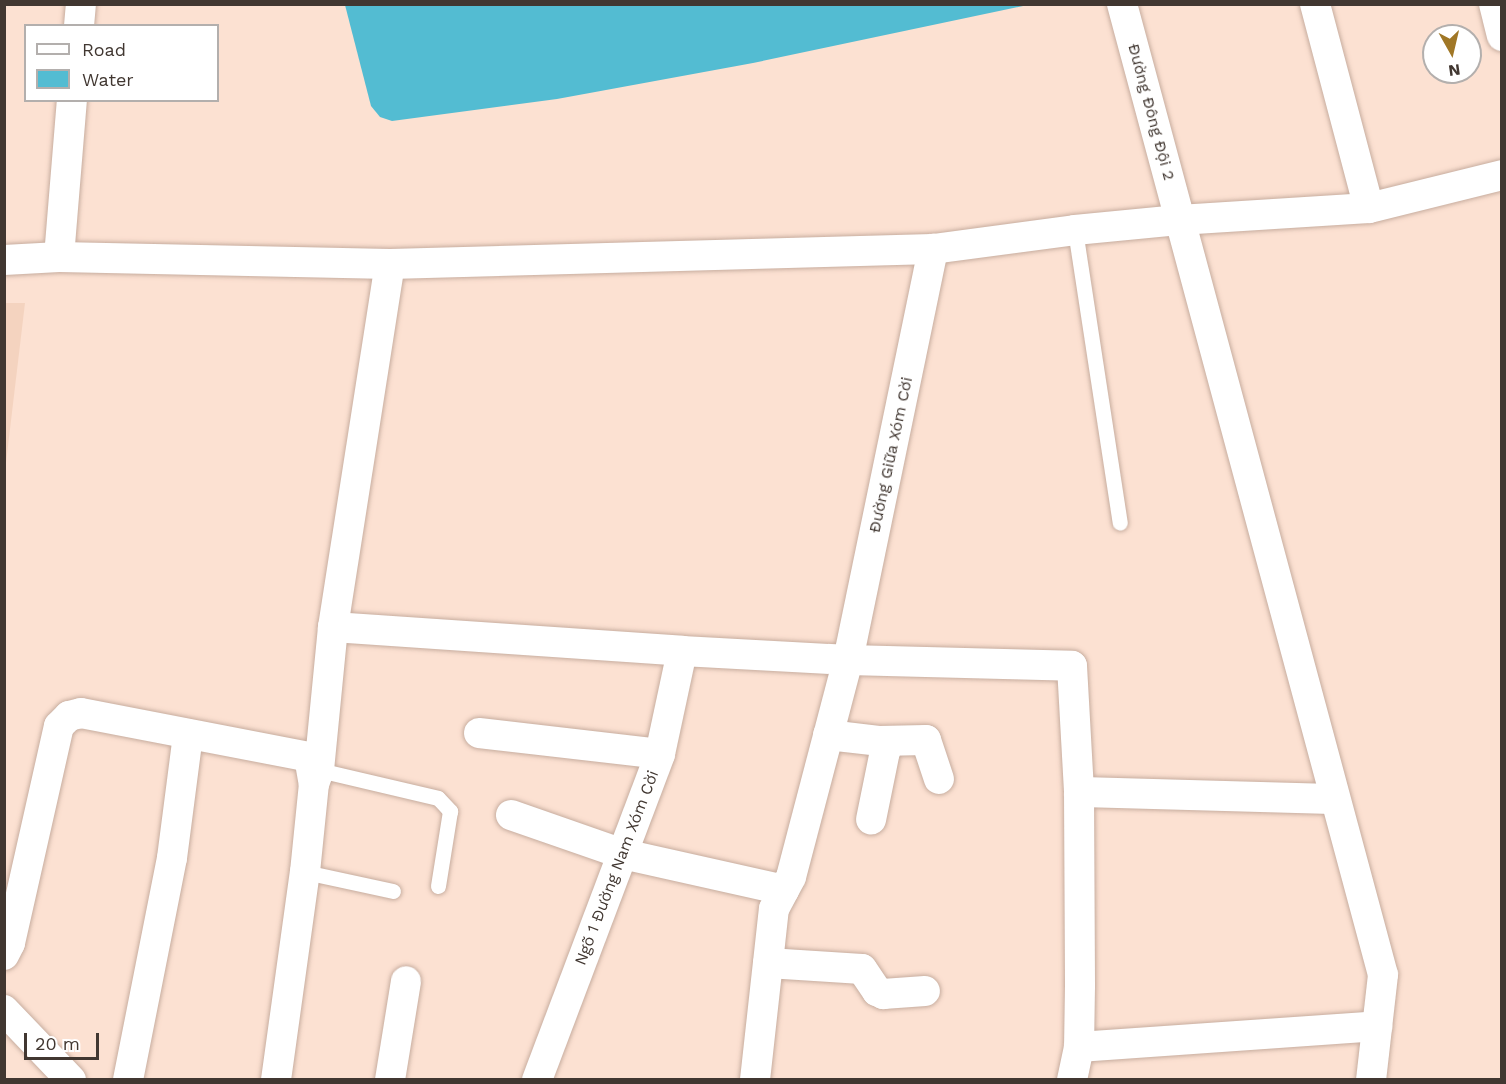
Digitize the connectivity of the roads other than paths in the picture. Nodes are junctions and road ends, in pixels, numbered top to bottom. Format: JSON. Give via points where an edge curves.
{"nodes":[{"id":1,"x":81,"y":4,"type":"edge"},
{"id":2,"x":1122,"y":4,"type":"edge"},
{"id":3,"x":1315,"y":4,"type":"edge"},
{"id":4,"x":1494,"y":4,"type":"edge"},
{"id":5,"x":79,"y":24,"type":"edge"},
{"id":6,"x":1502,"y":36,"type":"edge"},
{"id":7,"x":72,"y":102,"type":"edge"},
{"id":8,"x":1502,"y":175,"type":"edge"},
{"id":9,"x":1369,"y":208,"type":"junction"},
{"id":10,"x":1179,"y":220,"type":"junction"},
{"id":11,"x":1075,"y":230,"type":"junction"},
{"id":12,"x":933,"y":249,"type":"junction"},
{"id":13,"x":59,"y":257,"type":"junction"},
{"id":14,"x":4,"y":260,"type":"edge"},
{"id":15,"x":390,"y":264,"type":"junction"},
{"id":16,"x":1120,"y":523,"type":"dead end"},
{"id":17,"x":333,"y":627,"type":"junction"},
{"id":18,"x":682,"y":651,"type":"junction"},
{"id":19,"x":848,"y":660,"type":"junction"},
{"id":20,"x":479,"y":733,"type":"dead end"},
{"id":21,"x":188,"y":734,"type":"junction"},
{"id":22,"x":828,"y":735,"type":"junction"},
{"id":23,"x":879,"y":741,"type":"junction"},
{"id":24,"x":660,"y":754,"type":"junction"},
{"id":25,"x":317,"y":777,"type":"junction"},
{"id":26,"x":939,"y":779,"type":"dead end"},
{"id":27,"x":1078,"y":792,"type":"junction"},
{"id":28,"x":1335,"y":799,"type":"junction"},
{"id":29,"x":512,"y":815,"type":"dead end"},
{"id":30,"x":871,"y":820,"type":"dead end"},
{"id":31,"x":622,"y":854,"type":"junction"},
{"id":32,"x":305,"y":872,"type":"junction"},
{"id":33,"x":438,"y":886,"type":"dead end"},
{"id":34,"x":784,"y":890,"type":"junction"},
{"id":35,"x":393,"y":891,"type":"dead end"},
{"id":36,"x":4,"y":955,"type":"edge"},
{"id":37,"x":768,"y":963,"type":"junction"},
{"id":38,"x":406,"y":981,"type":"dead end"},
{"id":39,"x":926,"y":991,"type":"dead end"},
{"id":40,"x":4,"y":1010,"type":"edge"},
{"id":41,"x":1377,"y":1026,"type":"junction"},
{"id":42,"x":1079,"y":1047,"type":"junction"},
{"id":43,"x":71,"y":1080,"type":"edge"},
{"id":44,"x":128,"y":1080,"type":"edge"},
{"id":45,"x":276,"y":1080,"type":"edge"},
{"id":46,"x":390,"y":1080,"type":"edge"},
{"id":47,"x":537,"y":1080,"type":"edge"},
{"id":48,"x":755,"y":1080,"type":"edge"},
{"id":49,"x":1072,"y":1080,"type":"edge"},
{"id":50,"x":1371,"y":1080,"type":"edge"}],
"edges":[{"from":1,"to":5,"type":"street"},
{"from":2,"to":10,"type":"street","name":"Đường Đông Đội 2"},
{"from":3,"to":9,"type":"street"},
{"from":4,"to":6,"type":"street"},
{"from":7,"to":13,"type":"street"},
{"from":8,"to":9,"type":"street"},
{"from":9,"to":10,"type":"street"},
{"from":10,"to":11,"type":"street"},
{"from":10,"to":28,"type":"street","name":"Đường Đông Đội 2"},
{"from":11,"to":12,"type":"street"},
{"from":11,"to":16,"type":"lane"},
{"from":12,"to":15,"type":"street"},
{"from":12,"to":19,"type":"street","name":"Đường Giữa Xóm Cời"},
{"from":13,"to":14,"type":"street"},
{"from":13,"to":15,"type":"street"},
{"from":15,"to":17,"type":"street"},
{"from":17,"to":18,"type":"street"},
{"from":17,"to":25,"type":"street"},
{"from":18,"to":19,"type":"street"},
{"from":18,"to":24,"type":"street","name":"Ngõ 1 Đường Nam Xóm Cời"},
{"from":19,"to":22,"type":"street","name":"Đường Giữa Xóm Cời"},
{"from":19,"to":27,"type":"street","via":[[1072,666]]},
{"from":20,"to":24,"type":"street"},
{"from":21,"to":25,"type":"street","via":[[309,757]]},
{"from":21,"to":36,"type":"street","via":[[81,713],[69,716],[59,726],[10,943]]},
{"from":21,"to":44,"type":"street","via":[[172,858]]},
{"from":22,"to":23,"type":"street"},
{"from":22,"to":34,"type":"street","name":"Đường Giữa Xóm Cời","via":[[791,877]]},
{"from":23,"to":26,"type":"street","via":[[926,740]]},
{"from":23,"to":30,"type":"street","via":[[885,752]]},
{"from":24,"to":31,"type":"street","name":"Ngõ 1 Đường Nam Xóm Cời"},
{"from":25,"to":32,"type":"street"},
{"from":25,"to":33,"type":"lane","via":[[438,798],[450,811]]},
{"from":27,"to":28,"type":"street"},
{"from":27,"to":42,"type":"street"},
{"from":28,"to":41,"type":"street","name":"Đường Đông Đội 2","via":[[1383,975]]},
{"from":29,"to":31,"type":"street"},
{"from":31,"to":34,"type":"street"},
{"from":31,"to":47,"type":"street","name":"Ngõ 1 Đường Nam Xóm Cời"},
{"from":32,"to":35,"type":"lane"},
{"from":32,"to":45,"type":"street"},
{"from":34,"to":37,"type":"street","name":"Đường Giữa Xóm Cời","via":[[774,909]]},
{"from":37,"to":39,"type":"street","via":[[862,969],[883,994]]},
{"from":37,"to":48,"type":"street","name":"Đường Giữa Xóm Cời"},
{"from":38,"to":46,"type":"street"},
{"from":40,"to":43,"type":"street"},
{"from":41,"to":42,"type":"street"},
{"from":41,"to":50,"type":"street","name":"Đường Đông Đội 2"},
{"from":42,"to":49,"type":"street"}]}
